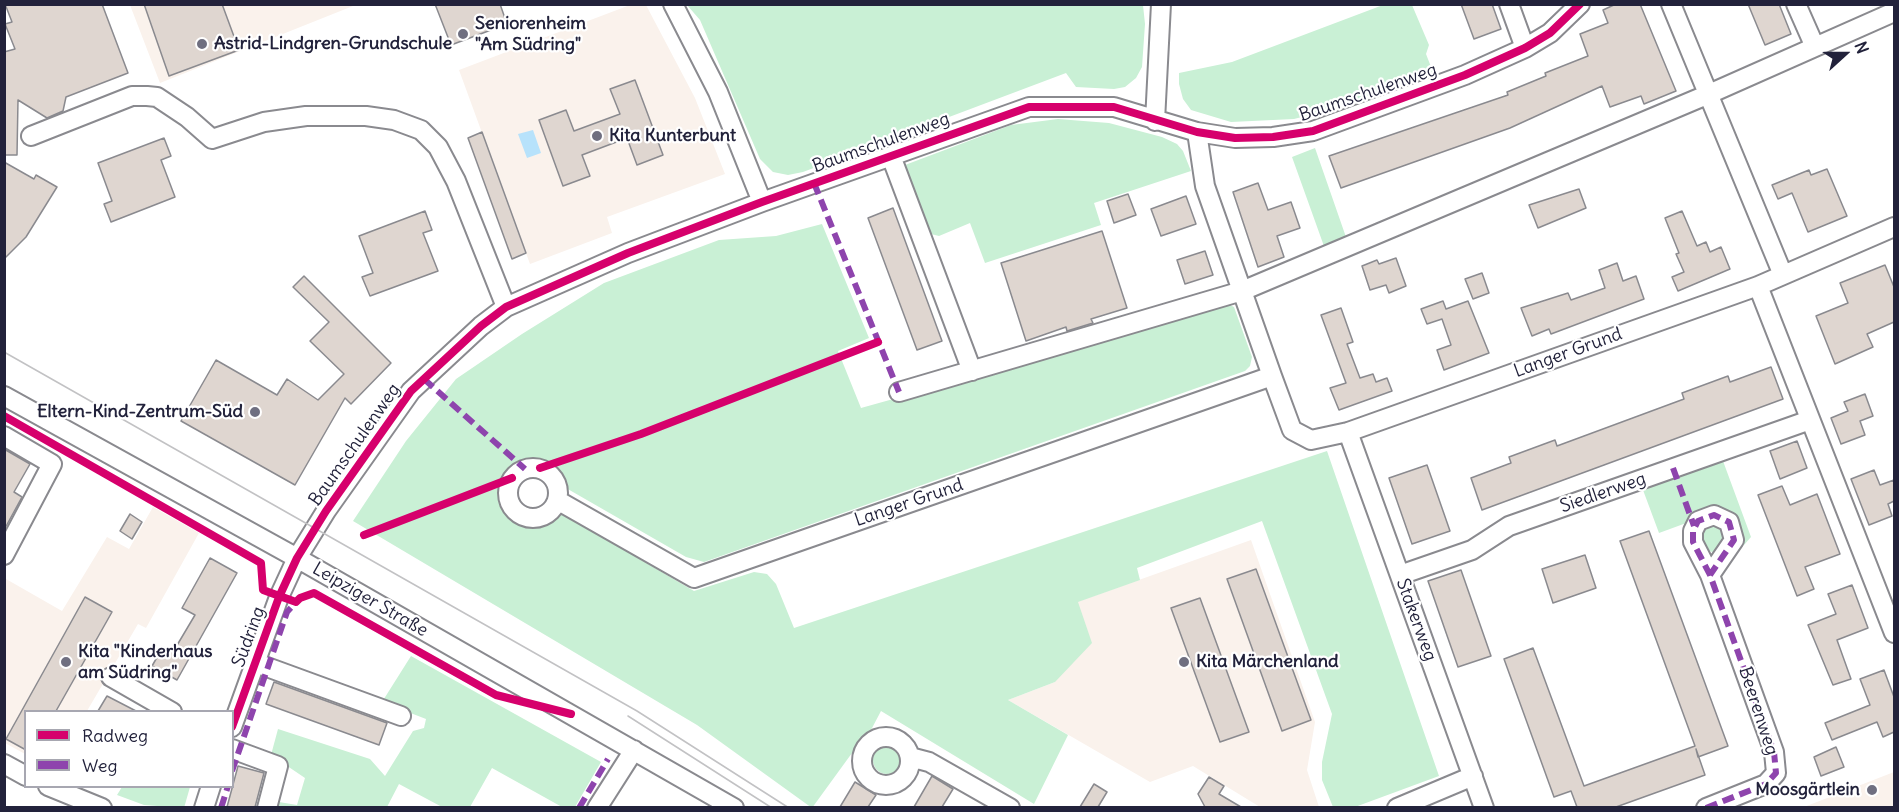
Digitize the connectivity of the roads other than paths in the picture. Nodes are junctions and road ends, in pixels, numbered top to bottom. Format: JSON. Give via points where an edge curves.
{"nodes":[{"id":1,"x":673,"y":4,"type":"edge"},
{"id":2,"x":1161,"y":4,"type":"edge"},
{"id":3,"x":1509,"y":4,"type":"edge"},
{"id":4,"x":1580,"y":4,"type":"edge"},
{"id":5,"x":1671,"y":4,"type":"edge"},
{"id":6,"x":1796,"y":4,"type":"edge"},
{"id":7,"x":1894,"y":12,"type":"edge"},
{"id":8,"x":1815,"y":47,"type":"junction"},
{"id":9,"x":1525,"y":48,"type":"junction"},
{"id":10,"x":1709,"y":94,"type":"junction"},
{"id":11,"x":1155,"y":121,"type":"junction"},
{"id":12,"x":1197,"y":132,"type":"junction"},
{"id":13,"x":31,"y":136,"type":"dead end"},
{"id":14,"x":891,"y":156,"type":"junction"},
{"id":15,"x":762,"y":202,"type":"junction"},
{"id":16,"x":1894,"y":227,"type":"edge"},
{"id":17,"x":1783,"y":275,"type":"junction"},
{"id":18,"x":1758,"y":286,"type":"junction"},
{"id":19,"x":1242,"y":291,"type":"junction"},
{"id":20,"x":506,"y":307,"type":"junction"},
{"id":21,"x":972,"y":371,"type":"junction"},
{"id":22,"x":1272,"y":376,"type":"junction"},
{"id":23,"x":899,"y":392,"type":"dead end"},
{"id":24,"x":4,"y":396,"type":"edge"},
{"id":25,"x":1810,"y":420,"type":"junction"},
{"id":26,"x":1348,"y":432,"type":"junction"},
{"id":27,"x":4,"y":436,"type":"edge"},
{"id":28,"x":557,"y":500,"type":"dead end"},
{"id":29,"x":4,"y":555,"type":"edge"},
{"id":30,"x":297,"y":558,"type":"junction"},
{"id":31,"x":1400,"y":575,"type":"junction"},
{"id":32,"x":1710,"y":576,"type":"dead end"},
{"id":33,"x":1894,"y":633,"type":"edge"},
{"id":34,"x":256,"y":663,"type":"junction"},
{"id":35,"x":111,"y":677,"type":"dead end"},
{"id":36,"x":170,"y":710,"type":"edge"},
{"id":37,"x":401,"y":716,"type":"dead end"},
{"id":38,"x":234,"y":722,"type":"edge"},
{"id":39,"x":234,"y":750,"type":"edge"},
{"id":40,"x":634,"y":750,"type":"junction"},
{"id":41,"x":910,"y":757,"type":"dead end"},
{"id":42,"x":4,"y":764,"type":"edge"},
{"id":43,"x":24,"y":775,"type":"edge"},
{"id":44,"x":1473,"y":776,"type":"junction"},
{"id":45,"x":53,"y":788,"type":"edge"},
{"id":46,"x":210,"y":788,"type":"edge"},
{"id":47,"x":102,"y":807,"type":"edge"},
{"id":48,"x":204,"y":807,"type":"edge"},
{"id":49,"x":267,"y":807,"type":"edge"},
{"id":50,"x":597,"y":807,"type":"edge"},
{"id":51,"x":734,"y":807,"type":"edge"},
{"id":52,"x":1010,"y":807,"type":"edge"},
{"id":53,"x":1397,"y":807,"type":"edge"},
{"id":54,"x":1484,"y":807,"type":"edge"},
{"id":55,"x":1706,"y":807,"type":"edge"}],
"edges":[{"from":1,"to":15,"type":"street","via":[[718,92]]},
{"from":2,"to":11,"type":"street"},
{"from":3,"to":9,"type":"street"},
{"from":4,"to":9,"type":"street","name":"Baumschulenweg","via":[[1550,33]]},
{"from":5,"to":10,"type":"street"},
{"from":6,"to":8,"type":"street"},
{"from":7,"to":8,"type":"street"},
{"from":8,"to":10,"type":"street"},
{"from":9,"to":12,"type":"street","name":"Baumschulenweg","via":[[1449,81],[1313,130],[1273,138]]},
{"from":10,"to":17,"type":"street"},
{"from":10,"to":19,"type":"street"},
{"from":11,"to":12,"type":"street","name":"Baumschulenweg"},
{"from":11,"to":14,"type":"street","name":"Baumschulenweg","via":[[1114,108],[1029,107]]},
{"from":12,"to":19,"type":"street","via":[[1205,186]]},
{"from":13,"to":20,"type":"street","via":[[132,96],[157,97],[212,139],[264,122],[306,116],[394,120],[421,130],[438,147],[456,181]]},
{"from":14,"to":15,"type":"street","name":"Baumschulenweg"},
{"from":14,"to":21,"type":"street"},
{"from":15,"to":20,"type":"street","name":"Baumschulenweg","via":[[628,253]]},
{"from":16,"to":17,"type":"street","name":"Langer Grund"},
{"from":17,"to":18,"type":"street","name":"Langer Grund"},
{"from":18,"to":25,"type":"street"},
{"from":18,"to":26,"type":"street","name":"Langer Grund"},
{"from":19,"to":21,"type":"street"},
{"from":19,"to":22,"type":"street","name":"Langer Grund"},
{"from":20,"to":30,"type":"street","name":"Baumschulenweg","via":[[411,391]]},
{"from":21,"to":23,"type":"street"},
{"from":22,"to":26,"type":"street","name":"Langer Grund","via":[[1292,430],[1311,440]]},
{"from":22,"to":28,"type":"street","name":"Langer Grund","via":[[694,578]]},
{"from":24,"to":30,"type":"street","name":"Leipziger Straße"},
{"from":25,"to":31,"type":"street","name":"Siedlerweg","via":[[1509,526],[1472,550]]},
{"from":25,"to":33,"type":"street"},
{"from":26,"to":31,"type":"street","name":"Stakerweg"},
{"from":27,"to":29,"type":"street","via":[[52,464]]},
{"from":30,"to":34,"type":"street","name":"Südring"},
{"from":30,"to":40,"type":"street","name":"Leipziger Straße"},
{"from":31,"to":44,"type":"street","name":"Stakerweg"},
{"from":32,"to":55,"type":"street","name":"Beerenweg","via":[[1774,752],[1776,773],[1766,784]]},
{"from":34,"to":37,"type":"street"},
{"from":34,"to":38,"type":"street","name":"Südring"},
{"from":35,"to":36,"type":"street"},
{"from":39,"to":49,"type":"street","via":[[278,766]]},
{"from":40,"to":50,"type":"street"},
{"from":40,"to":51,"type":"street","name":"Leipziger Straße"},
{"from":41,"to":52,"type":"street","via":[[929,762]]},
{"from":42,"to":43,"type":"street"},
{"from":44,"to":53,"type":"street"},
{"from":44,"to":54,"type":"street","name":"Stakerweg"},
{"from":45,"to":47,"type":"street"},
{"from":46,"to":48,"type":"street"}]}
